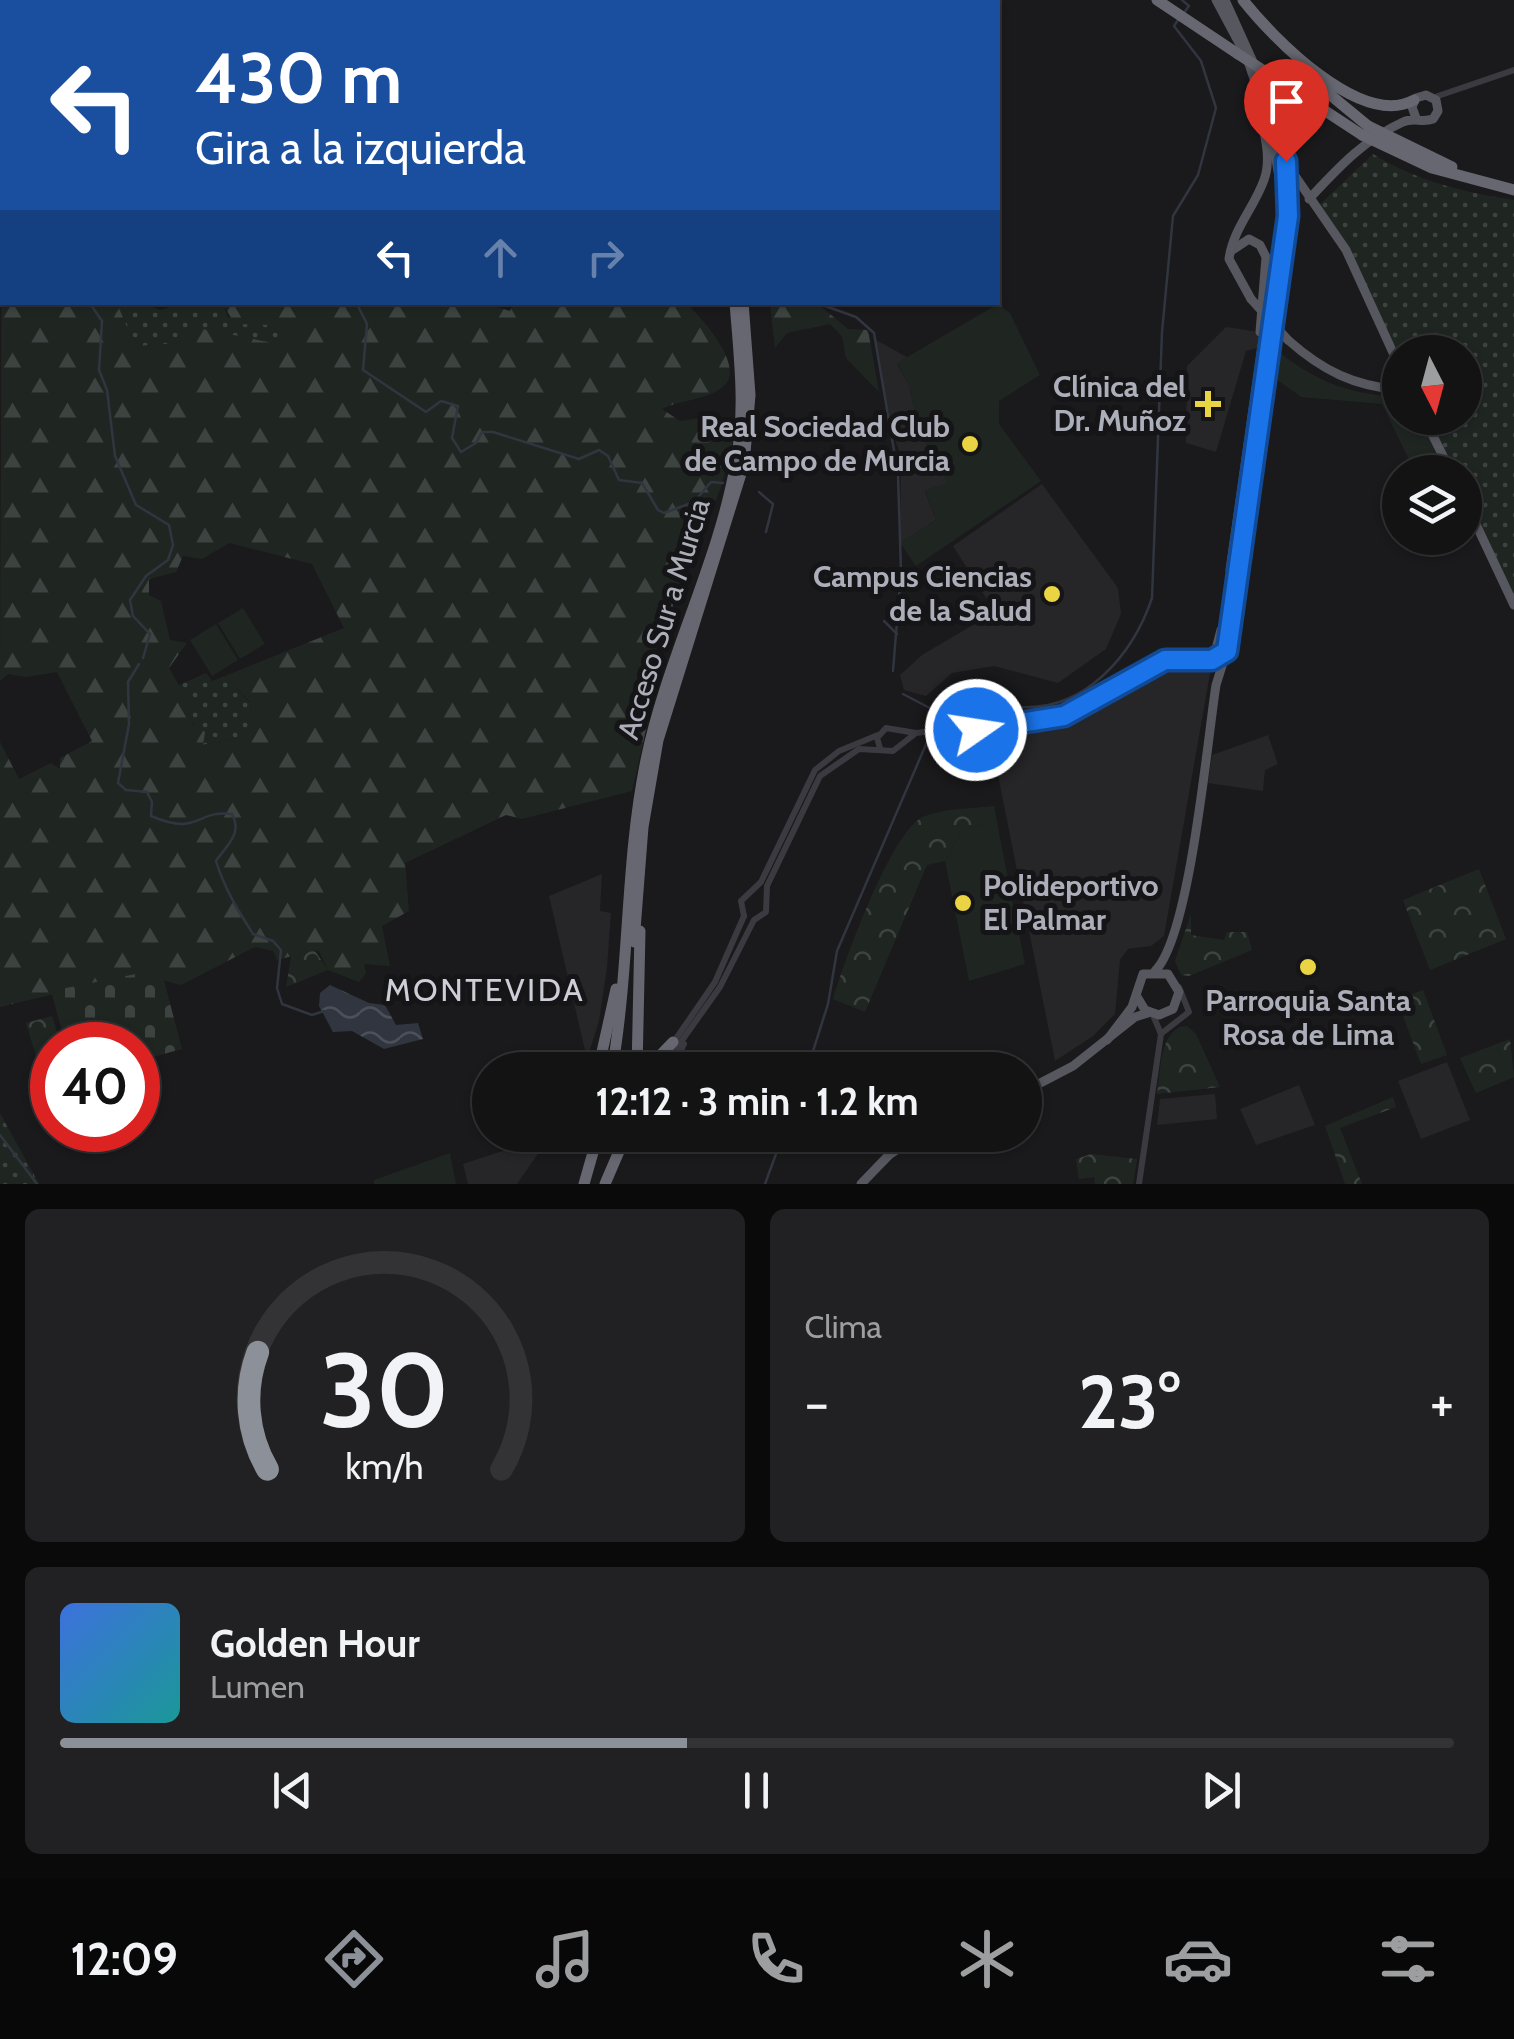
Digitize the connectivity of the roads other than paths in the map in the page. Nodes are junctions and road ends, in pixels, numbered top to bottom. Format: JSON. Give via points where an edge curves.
{"nodes":[{"id":1,"x":1157,"y":0,"type":"edge"},
{"id":2,"x":1216,"y":0,"type":"edge"},
{"id":3,"x":1224,"y":0,"type":"edge"},
{"id":4,"x":1242,"y":0,"type":"edge"},
{"id":5,"x":1514,"y":70,"type":"edge"},
{"id":6,"x":1254,"y":80,"type":"junction"},
{"id":7,"x":1435,"y":101,"type":"junction"},
{"id":8,"x":1414,"y":109,"type":"junction"},
{"id":9,"x":1365,"y":131,"type":"junction"},
{"id":10,"x":1282,"y":141,"type":"junction"},
{"id":11,"x":1514,"y":182,"type":"edge"},
{"id":12,"x":1514,"y":190,"type":"edge"},
{"id":13,"x":1309,"y":199,"type":"junction"},
{"id":14,"x":1288,"y":216,"type":"junction"},
{"id":15,"x":1229,"y":259,"type":"junction"},
{"id":16,"x":735,"y":305,"type":"edge"},
{"id":17,"x":743,"y":305,"type":"edge"},
{"id":18,"x":1385,"y":335,"type":"edge"},
{"id":19,"x":1260,"y":361,"type":"junction"},
{"id":20,"x":1382,"y":385,"type":"edge"},
{"id":21,"x":1242,"y":509,"type":"junction"},
{"id":22,"x":1482,"y":537,"type":"edge"},
{"id":23,"x":1514,"y":605,"type":"edge"},
{"id":24,"x":1220,"y":653,"type":"junction"},
{"id":25,"x":975,"y":724,"type":"junction"},
{"id":26,"x":989,"y":724,"type":"junction"},
{"id":27,"x":896,"y":730,"type":"junction"},
{"id":28,"x":918,"y":733,"type":"junction"},
{"id":29,"x":878,"y":735,"type":"junction"},
{"id":30,"x":901,"y":742,"type":"junction"},
{"id":31,"x":880,"y":748,"type":"junction"},
{"id":32,"x":638,"y":888,"type":"junction"},
{"id":33,"x":754,"y":893,"type":"junction"},
{"id":34,"x":764,"y":898,"type":"junction"},
{"id":35,"x":628,"y":911,"type":"junction"},
{"id":36,"x":744,"y":916,"type":"junction"},
{"id":37,"x":1178,"y":919,"type":"junction"},
{"id":38,"x":754,"y":920,"type":"junction"},
{"id":39,"x":1155,"y":971,"type":"junction"},
{"id":40,"x":1175,"y":981,"type":"junction"},
{"id":41,"x":1136,"y":995,"type":"junction"},
{"id":42,"x":1152,"y":1014,"type":"junction"},
{"id":43,"x":691,"y":1029,"type":"junction"},
{"id":44,"x":1162,"y":1034,"type":"junction"},
{"id":45,"x":1106,"y":1040,"type":"junction"},
{"id":46,"x":673,"y":1042,"type":"junction"},
{"id":47,"x":603,"y":1052,"type":"edge"},
{"id":48,"x":617,"y":1052,"type":"edge"},
{"id":49,"x":618,"y":1052,"type":"edge"},
{"id":50,"x":640,"y":1052,"type":"edge"},
{"id":51,"x":660,"y":1052,"type":"edge"},
{"id":52,"x":668,"y":1052,"type":"edge"},
{"id":53,"x":673,"y":1052,"type":"edge"},
{"id":54,"x":680,"y":1052,"type":"edge"},
{"id":55,"x":1042,"y":1082,"type":"edge"},
{"id":56,"x":596,"y":1152,"type":"edge"},
{"id":57,"x":599,"y":1152,"type":"edge"},
{"id":58,"x":619,"y":1152,"type":"edge"},
{"id":59,"x":623,"y":1152,"type":"edge"},
{"id":60,"x":893,"y":1152,"type":"edge"},
{"id":61,"x":612,"y":1168,"type":"junction"},
{"id":62,"x":584,"y":1184,"type":"edge"},
{"id":63,"x":592,"y":1184,"type":"edge"},
{"id":64,"x":605,"y":1184,"type":"edge"},
{"id":65,"x":861,"y":1184,"type":"edge"},
{"id":66,"x":1139,"y":1184,"type":"edge"}],
"edges":[{"from":1,"to":9,"type":"highway","bridge":true},
{"from":2,"to":6,"type":"main road"},
{"from":3,"to":10,"type":"main road","via":[[1249,46]]},
{"from":4,"to":8,"type":"highway","via":[[1324,80]]},
{"from":4,"to":9,"type":"highway","via":[[1312,83]]},
{"from":5,"to":7,"type":"street"},
{"from":6,"to":15,"type":"main road","via":[[1268,159]]},
{"from":6,"to":19,"type":"main road","via":[[1278,152],[1283,201]]},
{"from":7,"to":8,"type":"main road","via":[[1423,95]]},
{"from":7,"to":8,"type":"main road","via":[[1430,120]]},
{"from":8,"to":13,"type":"main road","via":[[1337,166]]},
{"from":9,"to":11,"type":"highway","bridge":true},
{"from":9,"to":12,"type":"highway","bridge":true,"via":[[1432,168]]},
{"from":10,"to":13,"type":"main road"},
{"from":10,"to":14,"type":"main road"},
{"from":13,"to":14,"type":"main road","via":[[1298,195]]},
{"from":13,"to":18,"type":"main road","via":[[1346,250]]},
{"from":14,"to":21,"type":"main road"},
{"from":15,"to":19,"type":"main road","via":[[1232,248],[1248,240],[1266,257]]},
{"from":15,"to":20,"type":"main road","bridge":true,"via":[[1251,299],[1288,340],[1328,372]]},
{"from":16,"to":35,"type":"highway","name":"Acceso Sur a Murcia","via":[[742,395],[736,462],[651,736]]},
{"from":17,"to":32,"type":"highway","name":"Acceso Sur a Murcia","via":[[750,396],[744,464],[664,718],[646,802]]},
{"from":19,"to":21,"type":"main road"},
{"from":21,"to":24,"type":"main road"},
{"from":22,"to":23,"type":"main road"},
{"from":24,"to":26,"type":"street","via":[[1168,658],[1068,715]]},
{"from":24,"to":37,"type":"main road"},
{"from":25,"to":26,"type":"street","via":[[982,717]]},
{"from":25,"to":26,"type":"street","via":[[984,732]]},
{"from":25,"to":28,"type":"street"},
{"from":27,"to":28,"type":"street"},
{"from":27,"to":29,"type":"street"},
{"from":27,"to":30,"type":"street"},
{"from":28,"to":30,"type":"street"},
{"from":29,"to":31,"type":"street"},
{"from":29,"to":33,"type":"street","via":[[838,751],[815,770]]},
{"from":30,"to":31,"type":"street","via":[[894,751]]},
{"from":31,"to":34,"type":"street","via":[[853,752],[820,776]]},
{"from":32,"to":49,"type":"highway","name":"Acceso Sur a Murcia"},
{"from":32,"to":50,"type":"highway"},
{"from":33,"to":34,"type":"street"},
{"from":33,"to":36,"type":"street","via":[[741,902]]},
{"from":34,"to":38,"type":"street","via":[[766,912]]},
{"from":35,"to":47,"type":"highway"},
{"from":35,"to":48,"type":"highway","name":"Acceso Sur a Murcia"},
{"from":36,"to":38,"type":"street"},
{"from":36,"to":46,"type":"street","via":[[715,982]]},
{"from":37,"to":39,"type":"main road"},
{"from":37,"to":40,"type":"main road"},
{"from":38,"to":43,"type":"street"},
{"from":39,"to":40,"type":"main road"},
{"from":39,"to":41,"type":"main road","via":[[1140,978]]},
{"from":40,"to":42,"type":"main road","via":[[1175,1006]]},
{"from":40,"to":44,"type":"street","via":[[1189,1007]]},
{"from":41,"to":42,"type":"main road"},
{"from":41,"to":45,"type":"main road"},
{"from":42,"to":44,"type":"street"},
{"from":42,"to":45,"type":"main road"},
{"from":43,"to":53,"type":"street"},
{"from":43,"to":54,"type":"street"},
{"from":44,"to":66,"type":"street"},
{"from":45,"to":55,"type":"main road"},
{"from":46,"to":51,"type":"highway"},
{"from":46,"to":52,"type":"street"},
{"from":56,"to":62,"type":"highway"},
{"from":57,"to":63,"type":"highway"},
{"from":58,"to":61,"type":"highway"},
{"from":59,"to":61,"type":"street"},
{"from":60,"to":65,"type":"main road"},
{"from":61,"to":64,"type":"highway"}]}
